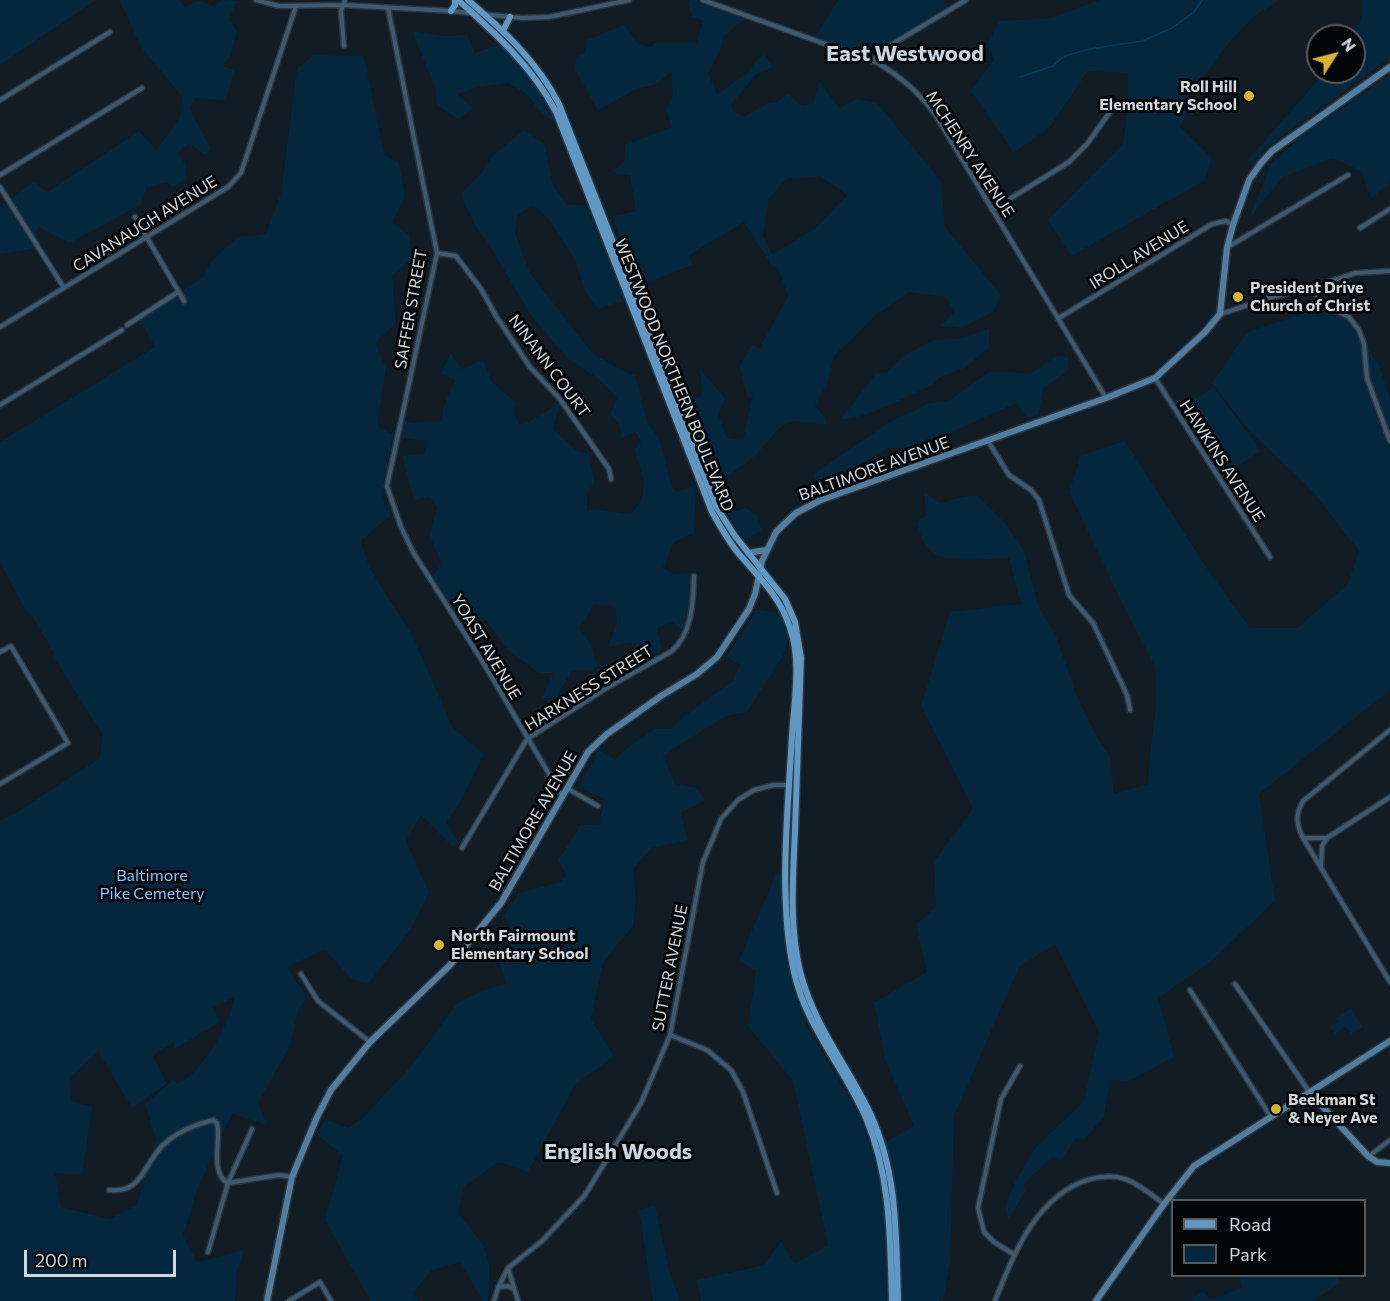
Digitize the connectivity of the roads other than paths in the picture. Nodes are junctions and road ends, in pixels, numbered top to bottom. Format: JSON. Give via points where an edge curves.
{"nodes":[{"id":1,"x":256,"y":0,"type":"edge"},
{"id":2,"x":345,"y":0,"type":"edge"},
{"id":3,"x":457,"y":0,"type":"edge"},
{"id":4,"x":468,"y":0,"type":"edge"},
{"id":5,"x":629,"y":0,"type":"edge"},
{"id":6,"x":703,"y":0,"type":"edge"},
{"id":7,"x":966,"y":0,"type":"edge"},
{"id":8,"x":343,"y":5,"type":"junction"},
{"id":9,"x":296,"y":6,"type":"junction"},
{"id":10,"x":388,"y":8,"type":"junction"},
{"id":11,"x":451,"y":12,"type":"junction"},
{"id":12,"x":474,"y":14,"type":"junction"},
{"id":13,"x":486,"y":15,"type":"junction"},
{"id":14,"x":510,"y":17,"type":"junction"},
{"id":15,"x":503,"y":31,"type":"junction"},
{"id":16,"x":110,"y":32,"type":"dead end"},
{"id":17,"x":344,"y":46,"type":"dead end"},
{"id":18,"x":872,"y":61,"type":"junction"},
{"id":19,"x":1390,"y":67,"type":"edge"},
{"id":20,"x":142,"y":88,"type":"dead end"},
{"id":21,"x":0,"y":100,"type":"edge"},
{"id":22,"x":1110,"y":112,"type":"dead end"},
{"id":23,"x":0,"y":175,"type":"edge"},
{"id":24,"x":1348,"y":175,"type":"dead end"},
{"id":25,"x":0,"y":187,"type":"edge"},
{"id":26,"x":1390,"y":209,"type":"edge"},
{"id":27,"x":992,"y":210,"type":"junction"},
{"id":28,"x":135,"y":218,"type":"dead end"},
{"id":29,"x":1233,"y":225,"type":"junction"},
{"id":30,"x":1360,"y":228,"type":"dead end"},
{"id":31,"x":147,"y":237,"type":"junction"},
{"id":32,"x":1227,"y":248,"type":"junction"},
{"id":33,"x":436,"y":253,"type":"junction"},
{"id":34,"x":1390,"y":271,"type":"edge"},
{"id":35,"x":1312,"y":287,"type":"junction"},
{"id":36,"x":64,"y":288,"type":"junction"},
{"id":37,"x":178,"y":292,"type":"junction"},
{"id":38,"x":184,"y":301,"type":"dead end"},
{"id":39,"x":1220,"y":314,"type":"junction"},
{"id":40,"x":1059,"y":318,"type":"junction"},
{"id":41,"x":127,"y":325,"type":"dead end"},
{"id":42,"x":0,"y":327,"type":"edge"},
{"id":43,"x":122,"y":330,"type":"dead end"},
{"id":44,"x":1155,"y":378,"type":"junction"},
{"id":45,"x":1106,"y":398,"type":"junction"},
{"id":46,"x":0,"y":405,"type":"edge"},
{"id":47,"x":988,"y":441,"type":"junction"},
{"id":48,"x":1390,"y":441,"type":"edge"},
{"id":49,"x":611,"y":479,"type":"dead end"},
{"id":50,"x":407,"y":540,"type":"joint"},
{"id":51,"x":766,"y":550,"type":"junction"},
{"id":52,"x":748,"y":553,"type":"junction"},
{"id":53,"x":1270,"y":557,"type":"dead end"},
{"id":54,"x":760,"y":568,"type":"junction"},
{"id":55,"x":694,"y":576,"type":"dead end"},
{"id":56,"x":759,"y":576,"type":"junction"},
{"id":57,"x":0,"y":652,"type":"edge"},
{"id":58,"x":1130,"y":710,"type":"dead end"},
{"id":59,"x":1390,"y":730,"type":"edge"},
{"id":60,"x":527,"y":739,"type":"junction"},
{"id":61,"x":0,"y":784,"type":"edge"},
{"id":62,"x":793,"y":785,"type":"junction"},
{"id":63,"x":568,"y":789,"type":"junction"},
{"id":64,"x":563,"y":797,"type":"junction"},
{"id":65,"x":1390,"y":797,"type":"edge"},
{"id":66,"x":598,"y":806,"type":"dead end"},
{"id":67,"x":1303,"y":838,"type":"junction"},
{"id":68,"x":1327,"y":838,"type":"junction"},
{"id":69,"x":462,"y":848,"type":"dead end"},
{"id":70,"x":1321,"y":869,"type":"junction"},
{"id":71,"x":301,"y":974,"type":"dead end"},
{"id":72,"x":1390,"y":982,"type":"edge"},
{"id":73,"x":1235,"y":984,"type":"dead end"},
{"id":74,"x":1190,"y":990,"type":"dead end"},
{"id":75,"x":670,"y":1035,"type":"junction"},
{"id":76,"x":1390,"y":1041,"type":"edge"},
{"id":77,"x":370,"y":1042,"type":"junction"},
{"id":78,"x":1020,"y":1066,"type":"dead end"},
{"id":79,"x":1310,"y":1094,"type":"junction"},
{"id":80,"x":1272,"y":1118,"type":"junction"},
{"id":81,"x":252,"y":1129,"type":"dead end"},
{"id":82,"x":1390,"y":1140,"type":"edge"},
{"id":83,"x":1368,"y":1156,"type":"junction"},
{"id":84,"x":1390,"y":1163,"type":"edge"},
{"id":85,"x":292,"y":1177,"type":"junction"},
{"id":86,"x":228,"y":1183,"type":"junction"},
{"id":87,"x":110,"y":1190,"type":"dead end"},
{"id":88,"x":777,"y":1193,"type":"dead end"},
{"id":89,"x":1164,"y":1204,"type":"junction"},
{"id":90,"x":208,"y":1252,"type":"dead end"},
{"id":91,"x":1015,"y":1255,"type":"junction"},
{"id":92,"x":508,"y":1269,"type":"junction"},
{"id":93,"x":498,"y":1288,"type":"junction"},
{"id":94,"x":515,"y":1289,"type":"junction"},
{"id":95,"x":267,"y":1301,"type":"edge"},
{"id":96,"x":289,"y":1301,"type":"edge"},
{"id":97,"x":332,"y":1301,"type":"edge"},
{"id":98,"x":494,"y":1301,"type":"edge"},
{"id":99,"x":518,"y":1301,"type":"edge"},
{"id":100,"x":892,"y":1301,"type":"edge"},
{"id":101,"x":898,"y":1301,"type":"edge"},
{"id":102,"x":995,"y":1301,"type":"edge"},
{"id":103,"x":1096,"y":1301,"type":"edge"}],
"edges":[{"from":1,"to":9,"type":"street"},
{"from":2,"to":8,"type":"street"},
{"from":3,"to":11,"type":"main road"},
{"from":3,"to":12,"type":"main road","name":"WESTWOOD NORTHERN BOULEVARD"},
{"from":4,"to":13,"type":"main road","name":"WESTWOOD NORTHERN BOULEVARD"},
{"from":5,"to":14,"type":"street","via":[[549,17]]},
{"from":6,"to":18,"type":"street","name":"MCHENRY AVENUE"},
{"from":7,"to":18,"type":"street","via":[[884,49]]},
{"from":8,"to":9,"type":"street"},
{"from":8,"to":10,"type":"street"},
{"from":8,"to":17,"type":"street"},
{"from":9,"to":31,"type":"street","name":"CAVANAUGH AVENUE","via":[[241,173],[228,187]]},
{"from":10,"to":11,"type":"street"},
{"from":10,"to":33,"type":"street","name":"SAFFER STREET"},
{"from":11,"to":12,"type":"street"},
{"from":12,"to":13,"type":"street"},
{"from":12,"to":56,"type":"main road","name":"WESTWOOD NORTHERN BOULEVARD","via":[[528,68],[556,112],[712,512],[735,549]]},
{"from":13,"to":14,"type":"street"},
{"from":13,"to":15,"type":"main road","name":"WESTWOOD NORTHERN BOULEVARD"},
{"from":14,"to":15,"type":"main road"},
{"from":15,"to":52,"type":"main road","name":"WESTWOOD NORTHERN BOULEVARD","via":[[535,65],[559,104],[706,484],[725,523]]},
{"from":16,"to":21,"type":"street"},
{"from":18,"to":27,"type":"street","name":"MCHENRY AVENUE","via":[[905,80],[928,105]]},
{"from":19,"to":29,"type":"street","via":[[1267,156],[1249,180]]},
{"from":20,"to":23,"type":"street"},
{"from":22,"to":27,"type":"street","via":[[1069,162]]},
{"from":24,"to":32,"type":"street"},
{"from":25,"to":36,"type":"street"},
{"from":26,"to":30,"type":"street"},
{"from":27,"to":40,"type":"street","name":"MCHENRY AVENUE"},
{"from":28,"to":31,"type":"street"},
{"from":29,"to":32,"type":"street"},
{"from":29,"to":40,"type":"street","name":"IROLL AVENUE","via":[[1227,221],[1212,224]]},
{"from":31,"to":36,"type":"street","name":"CAVANAUGH AVENUE"},
{"from":31,"to":37,"type":"street"},
{"from":32,"to":39,"type":"street"},
{"from":33,"to":49,"type":"street","name":"NINANN COURT","via":[[456,256],[469,272],[530,367],[560,399],[603,460]]},
{"from":33,"to":50,"type":"street","name":"SAFFER STREET","via":[[387,481],[394,512]]},
{"from":34,"to":35,"type":"street","via":[[1356,273]]},
{"from":35,"to":39,"type":"street"},
{"from":35,"to":48,"type":"street","via":[[1321,304],[1349,318],[1359,330],[1365,344],[1366,378]]},
{"from":36,"to":42,"type":"street","name":"CAVANAUGH AVENUE"},
{"from":37,"to":38,"type":"street"},
{"from":37,"to":41,"type":"street"},
{"from":39,"to":44,"type":"street","name":"BALTIMORE AVENUE"},
{"from":40,"to":45,"type":"street","name":"MCHENRY AVENUE"},
{"from":43,"to":46,"type":"street"},
{"from":44,"to":45,"type":"street","name":"BALTIMORE AVENUE"},
{"from":44,"to":53,"type":"street","name":"HAWKINS AVENUE"},
{"from":45,"to":47,"type":"street","name":"BALTIMORE AVENUE"},
{"from":47,"to":51,"type":"street","name":"BALTIMORE AVENUE","via":[[804,508],[783,524]]},
{"from":47,"to":58,"type":"street","via":[[1009,475],[1039,500],[1069,595],[1093,622],[1127,695]]},
{"from":50,"to":60,"type":"street","name":"YOAST AVENUE"},
{"from":51,"to":52,"type":"street"},
{"from":51,"to":54,"type":"street","name":"BALTIMORE AVENUE"},
{"from":52,"to":54,"type":"main road","name":"WESTWOOD NORTHERN BOULEVARD"},
{"from":54,"to":56,"type":"street","name":"BALTIMORE AVENUE"},
{"from":54,"to":62,"type":"main road","name":"WESTWOOD NORTHERN BOULEVARD","via":[[785,599],[799,640]]},
{"from":55,"to":60,"type":"street","name":"HARKNESS STREET","via":[[693,605],[679,645]]},
{"from":56,"to":62,"type":"main road","name":"WESTWOOD NORTHERN BOULEVARD","via":[[781,605],[795,651]]},
{"from":56,"to":63,"type":"street","name":"BALTIMORE AVENUE","via":[[748,609],[717,657],[596,743]]},
{"from":57,"to":61,"type":"street","via":[[11,646],[68,743]]},
{"from":59,"to":67,"type":"street","via":[[1303,801],[1296,812]]},
{"from":60,"to":64,"type":"street","name":"YOAST AVENUE"},
{"from":60,"to":69,"type":"street","name":"HARKNESS STREET"},
{"from":62,"to":75,"type":"street","name":"SUTTER AVENUE","via":[[754,790],[738,800],[721,819],[703,862]]},
{"from":62,"to":100,"type":"main road","name":"WESTWOOD NORTHERN BOULEVARD","via":[[787,823],[787,907],[795,974],[808,1014],[861,1107],[879,1154],[889,1213]]},
{"from":62,"to":101,"type":"main road","name":"WESTWOOD NORTHERN BOULEVARD","via":[[792,910],[796,954],[814,1013],[870,1113],[886,1160],[895,1211]]},
{"from":63,"to":64,"type":"street","name":"BALTIMORE AVENUE"},
{"from":63,"to":66,"type":"street"},
{"from":64,"to":77,"type":"street","name":"BALTIMORE AVENUE","via":[[501,903],[450,965]]},
{"from":65,"to":68,"type":"street"},
{"from":67,"to":68,"type":"street"},
{"from":67,"to":70,"type":"street"},
{"from":68,"to":70,"type":"street","via":[[1322,846]]},
{"from":70,"to":72,"type":"street"},
{"from":71,"to":77,"type":"street","via":[[318,1001]]},
{"from":73,"to":79,"type":"street"},
{"from":74,"to":80,"type":"street"},
{"from":75,"to":88,"type":"street","via":[[707,1050],[731,1070],[743,1092]]},
{"from":75,"to":92,"type":"street","name":"SUTTER AVENUE","via":[[641,1103],[585,1195],[542,1241]]},
{"from":76,"to":79,"type":"street"},
{"from":77,"to":85,"type":"street","name":"BALTIMORE AVENUE","via":[[331,1090]]},
{"from":78,"to":91,"type":"street","via":[[1001,1099],[978,1208],[984,1232]]},
{"from":79,"to":80,"type":"street"},
{"from":79,"to":83,"type":"street"},
{"from":80,"to":89,"type":"street","via":[[1194,1166]]},
{"from":81,"to":86,"type":"street"},
{"from":82,"to":83,"type":"street"},
{"from":83,"to":84,"type":"street"},
{"from":85,"to":86,"type":"street","via":[[279,1175]]},
{"from":85,"to":95,"type":"street","name":"BALTIMORE AVENUE"},
{"from":86,"to":87,"type":"street","via":[[218,1173],[218,1129],[213,1120],[168,1141],[132,1187]]},
{"from":86,"to":90,"type":"street"},
{"from":89,"to":91,"type":"street","via":[[1123,1179],[1089,1179],[1048,1204]]},
{"from":89,"to":103,"type":"street"},
{"from":91,"to":102,"type":"street"},
{"from":92,"to":93,"type":"street","name":"SUTTER AVENUE"},
{"from":92,"to":94,"type":"street"},
{"from":93,"to":94,"type":"street"},
{"from":93,"to":98,"type":"street","name":"SUTTER AVENUE"},
{"from":94,"to":99,"type":"street"},
{"from":96,"to":97,"type":"street","via":[[320,1282]]}]}
